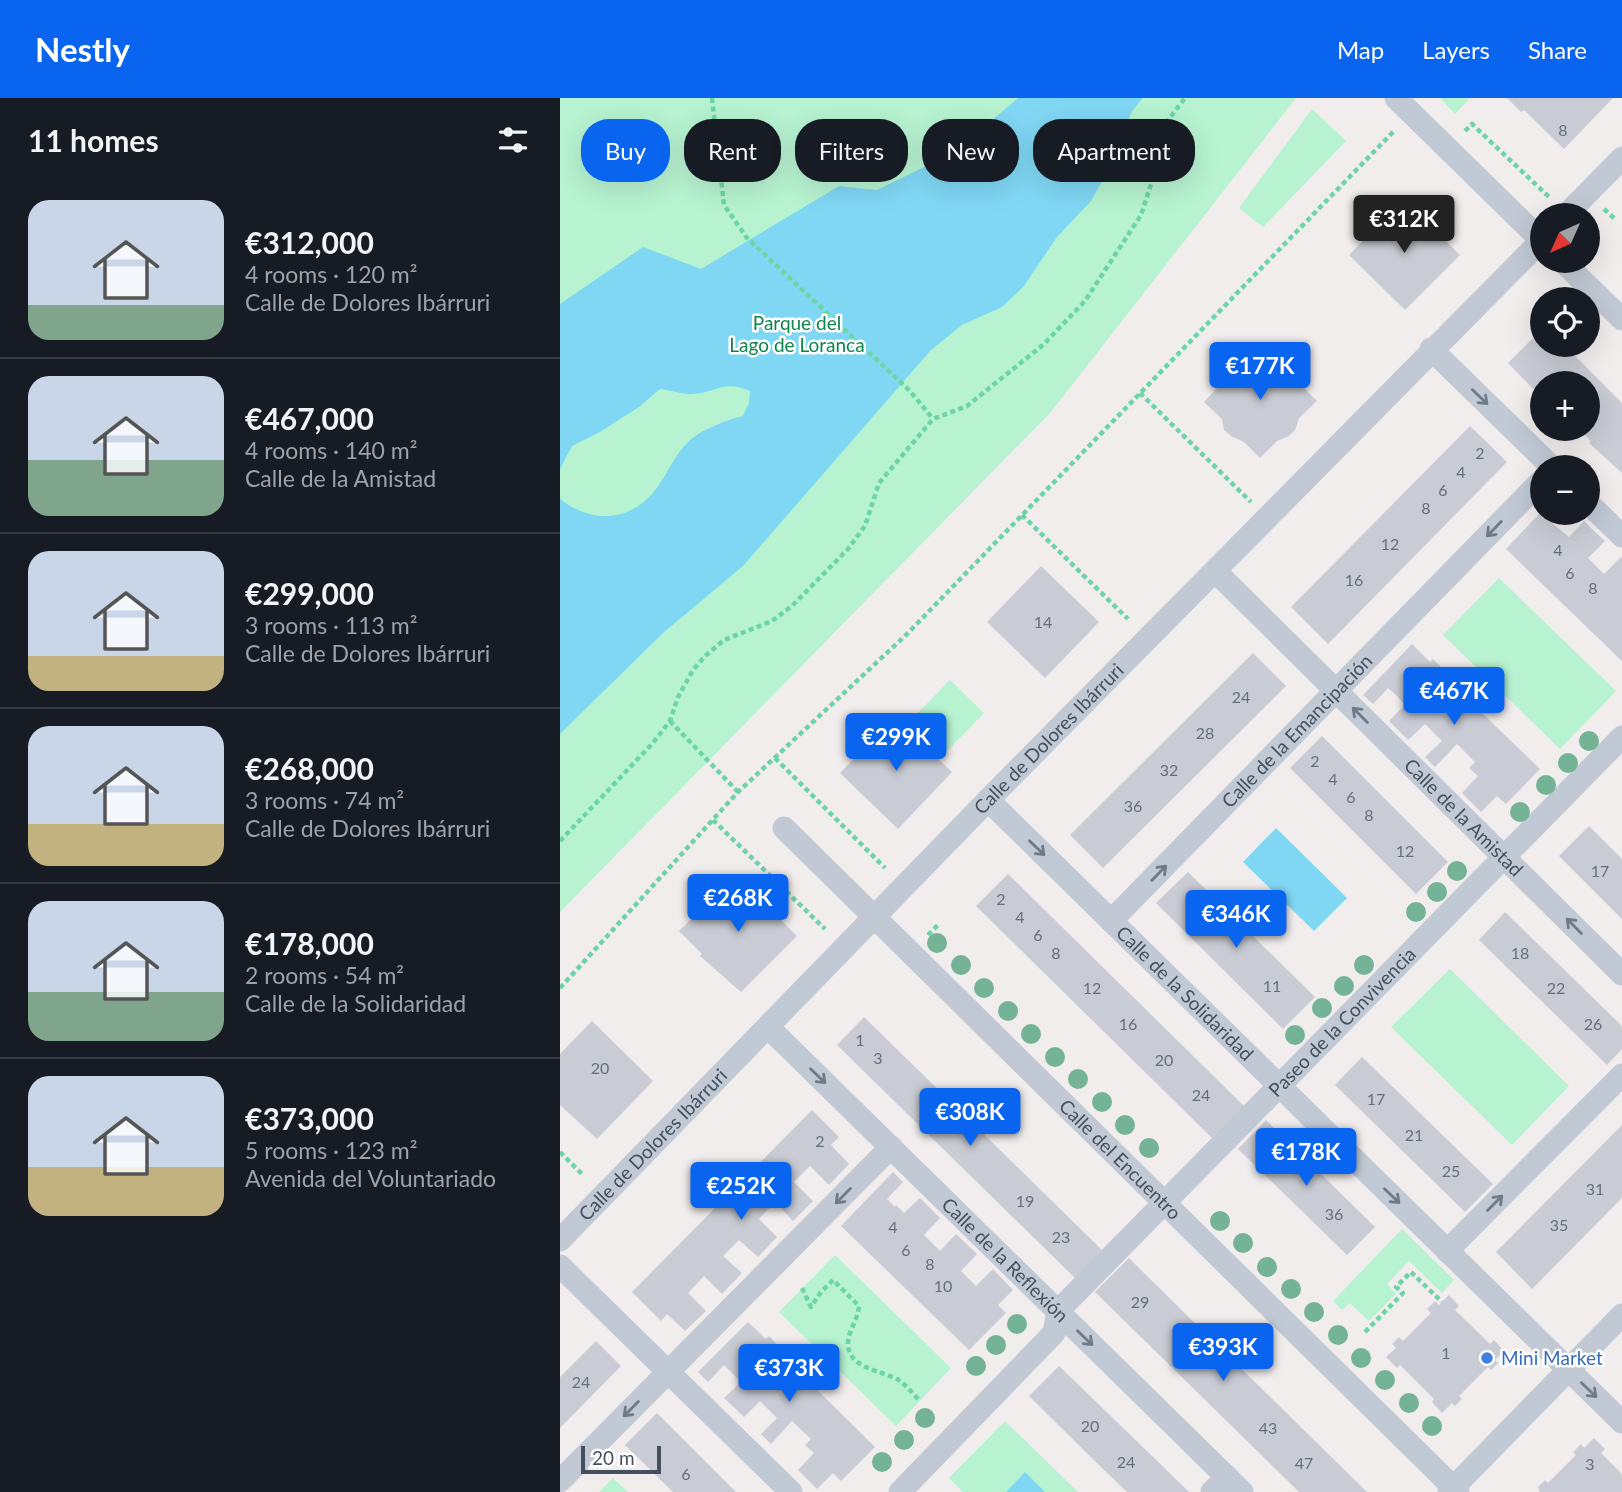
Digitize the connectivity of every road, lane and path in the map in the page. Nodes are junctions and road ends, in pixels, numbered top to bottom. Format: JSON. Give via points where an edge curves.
{"nodes":[{"id":1,"x":712,"y":98,"type":"edge"},
{"id":2,"x":1185,"y":98,"type":"edge"},
{"id":3,"x":1396,"y":98,"type":"edge"},
{"id":4,"x":1396,"y":130,"type":"dead end"},
{"id":5,"x":1448,"y":149,"type":"junction"},
{"id":6,"x":1622,"y":158,"type":"edge"},
{"id":7,"x":1555,"y":191,"type":"dead end"},
{"id":8,"x":1578,"y":203,"type":"edge"},
{"id":9,"x":1530,"y":228,"type":"edge"},
{"id":10,"x":1530,"y":252,"type":"edge"},
{"id":11,"x":1574,"y":273,"type":"edge"},
{"id":12,"x":1622,"y":319,"type":"edge"},
{"id":13,"x":1432,"y":349,"type":"junction"},
{"id":14,"x":1140,"y":393,"type":"junction"},
{"id":15,"x":933,"y":419,"type":"junction"},
{"id":16,"x":1540,"y":455,"type":"edge"},
{"id":17,"x":1530,"y":492,"type":"edge"},
{"id":18,"x":1256,"y":499,"type":"dead end"},
{"id":19,"x":1022,"y":515,"type":"junction"},
{"id":20,"x":1600,"y":515,"type":"edge"},
{"id":21,"x":1622,"y":536,"type":"edge"},
{"id":22,"x":1215,"y":571,"type":"junction"},
{"id":23,"x":1128,"y":619,"type":"dead end"},
{"id":24,"x":1336,"y":692,"type":"junction"},
{"id":25,"x":670,"y":721,"type":"junction"},
{"id":26,"x":1622,"y":737,"type":"edge"},
{"id":27,"x":775,"y":758,"type":"junction"},
{"id":28,"x":738,"y":792,"type":"junction"},
{"id":29,"x":988,"y":800,"type":"junction"},
{"id":30,"x":713,"y":820,"type":"junction"},
{"id":31,"x":783,"y":828,"type":"dead end"},
{"id":32,"x":560,"y":841,"type":"edge"},
{"id":33,"x":1504,"y":857,"type":"junction"},
{"id":34,"x":885,"y":868,"type":"dead end"},
{"id":35,"x":875,"y":918,"type":"junction"},
{"id":36,"x":1111,"y":921,"type":"junction"},
{"id":37,"x":825,"y":929,"type":"dead end"},
{"id":38,"x":1622,"y":974,"type":"edge"},
{"id":39,"x":560,"y":988,"type":"edge"},
{"id":40,"x":769,"y":1028,"type":"junction"},
{"id":41,"x":1622,"y":1075,"type":"edge"},
{"id":42,"x":1279,"y":1086,"type":"junction"},
{"id":43,"x":891,"y":1147,"type":"junction"},
{"id":44,"x":560,"y":1152,"type":"edge"},
{"id":45,"x":584,"y":1176,"type":"dead end"},
{"id":46,"x":1164,"y":1203,"type":"junction"},
{"id":47,"x":560,"y":1240,"type":"edge"},
{"id":48,"x":1447,"y":1251,"type":"junction"},
{"id":49,"x":560,"y":1266,"type":"edge"},
{"id":50,"x":802,"y":1288,"type":"dead end"},
{"id":51,"x":1442,"y":1302,"type":"dead end"},
{"id":52,"x":1058,"y":1311,"type":"junction"},
{"id":53,"x":1622,"y":1315,"type":"edge"},
{"id":54,"x":1365,"y":1332,"type":"dead end"},
{"id":55,"x":1569,"y":1370,"type":"junction"},
{"id":56,"x":668,"y":1372,"type":"junction"},
{"id":57,"x":920,"y":1401,"type":"dead end"},
{"id":58,"x":1622,"y":1422,"type":"edge"},
{"id":59,"x":560,"y":1481,"type":"edge"},
{"id":60,"x":1227,"y":1487,"type":"edge"},
{"id":61,"x":1453,"y":1491,"type":"edge"},
{"id":62,"x":791,"y":1492,"type":"edge"},
{"id":63,"x":900,"y":1492,"type":"edge"}],
"edges":[{"from":1,"to":15,"type":"path","via":[[724,205],[747,238],[910,390]]},
{"from":2,"to":15,"type":"path","via":[[1166,123],[1142,215],[1085,302],[1043,345],[967,406]]},
{"from":3,"to":5,"type":"street"},
{"from":4,"to":14,"type":"path"},
{"from":5,"to":7,"type":"path","via":[[1472,124],[1548,198]]},
{"from":5,"to":9,"type":"street"},
{"from":6,"to":8,"type":"street"},
{"from":10,"to":13,"type":"street","name":"Calle de Dolores Ibárruri"},
{"from":11,"to":12,"type":"street"},
{"from":13,"to":16,"type":"street","one_way":true},
{"from":13,"to":22,"type":"street","name":"Calle de Dolores Ibárruri"},
{"from":14,"to":18,"type":"path","via":[[1252,503]]},
{"from":14,"to":19,"type":"path"},
{"from":15,"to":25,"type":"path","via":[[879,483],[864,526],[848,549],[772,621],[724,640],[705,656],[678,697]]},
{"from":17,"to":24,"type":"street","name":"Calle de la Emancipación","one_way":true},
{"from":19,"to":23,"type":"path"},
{"from":19,"to":27,"type":"path","via":[[906,635]]},
{"from":20,"to":21,"type":"street"},
{"from":22,"to":24,"type":"street","name":"Calle de la Amistad"},
{"from":22,"to":29,"type":"street","name":"Calle de Dolores Ibárruri"},
{"from":33,"to":24,"type":"street","name":"Calle de la Amistad","one_way":true},
{"from":36,"to":24,"type":"street","name":"Calle de la Emancipación","one_way":true},
{"from":25,"to":28,"type":"path"},
{"from":25,"to":32,"type":"path"},
{"from":26,"to":33,"type":"street","name":"Paseo de la Convivencia"},
{"from":27,"to":28,"type":"path"},
{"from":27,"to":34,"type":"path"},
{"from":28,"to":30,"type":"path"},
{"from":29,"to":35,"type":"street","name":"Calle de Dolores Ibárruri"},
{"from":29,"to":36,"type":"street","name":"Calle de la Solidaridad","one_way":true},
{"from":30,"to":37,"type":"path"},
{"from":30,"to":39,"type":"path"},
{"from":31,"to":35,"type":"street","name":"Calle del Encuentro"},
{"from":38,"to":33,"type":"street","name":"Calle de la Amistad","one_way":true},
{"from":33,"to":42,"type":"street","name":"Paseo de la Convivencia"},
{"from":35,"to":40,"type":"street","name":"Calle de Dolores Ibárruri"},
{"from":35,"to":46,"type":"street","name":"Calle del Encuentro"},
{"from":36,"to":42,"type":"street","name":"Calle de la Solidaridad"},
{"from":40,"to":43,"type":"street","name":"Calle de la Reflexión","one_way":true},
{"from":40,"to":47,"type":"street","name":"Calle de Dolores Ibárruri"},
{"from":48,"to":41,"type":"street","one_way":true},
{"from":42,"to":46,"type":"street","name":"Paseo de la Convivencia"},
{"from":42,"to":48,"type":"street","name":"Calle de la Solidaridad","one_way":true},
{"from":43,"to":52,"type":"street","name":"Calle de la Reflexión"},
{"from":43,"to":56,"type":"street","one_way":true},
{"from":44,"to":45,"type":"path"},
{"from":46,"to":52,"type":"street","name":"Paseo de la Convivencia"},
{"from":46,"to":61,"type":"street","name":"Calle del Encuentro"},
{"from":48,"to":55,"type":"street","name":"Calle de la Solidaridad"},
{"from":49,"to":56,"type":"street"},
{"from":50,"to":57,"type":"path","via":[[811,1307],[833,1280],[845,1291],[859,1306],[848,1344],[852,1355],[867,1369],[898,1379]]},
{"from":51,"to":54,"type":"path","via":[[1411,1272],[1396,1287],[1403,1293]]},
{"from":52,"to":60,"type":"street","name":"Calle de la Reflexión","one_way":true},
{"from":52,"to":63,"type":"street","name":"Paseo de la Convivencia","via":[[1054,1333]]},
{"from":53,"to":55,"type":"street"},
{"from":55,"to":58,"type":"street","name":"Calle de la Solidaridad","one_way":true},
{"from":55,"to":61,"type":"street"},
{"from":56,"to":59,"type":"street","one_way":true},
{"from":56,"to":62,"type":"street"}]}
